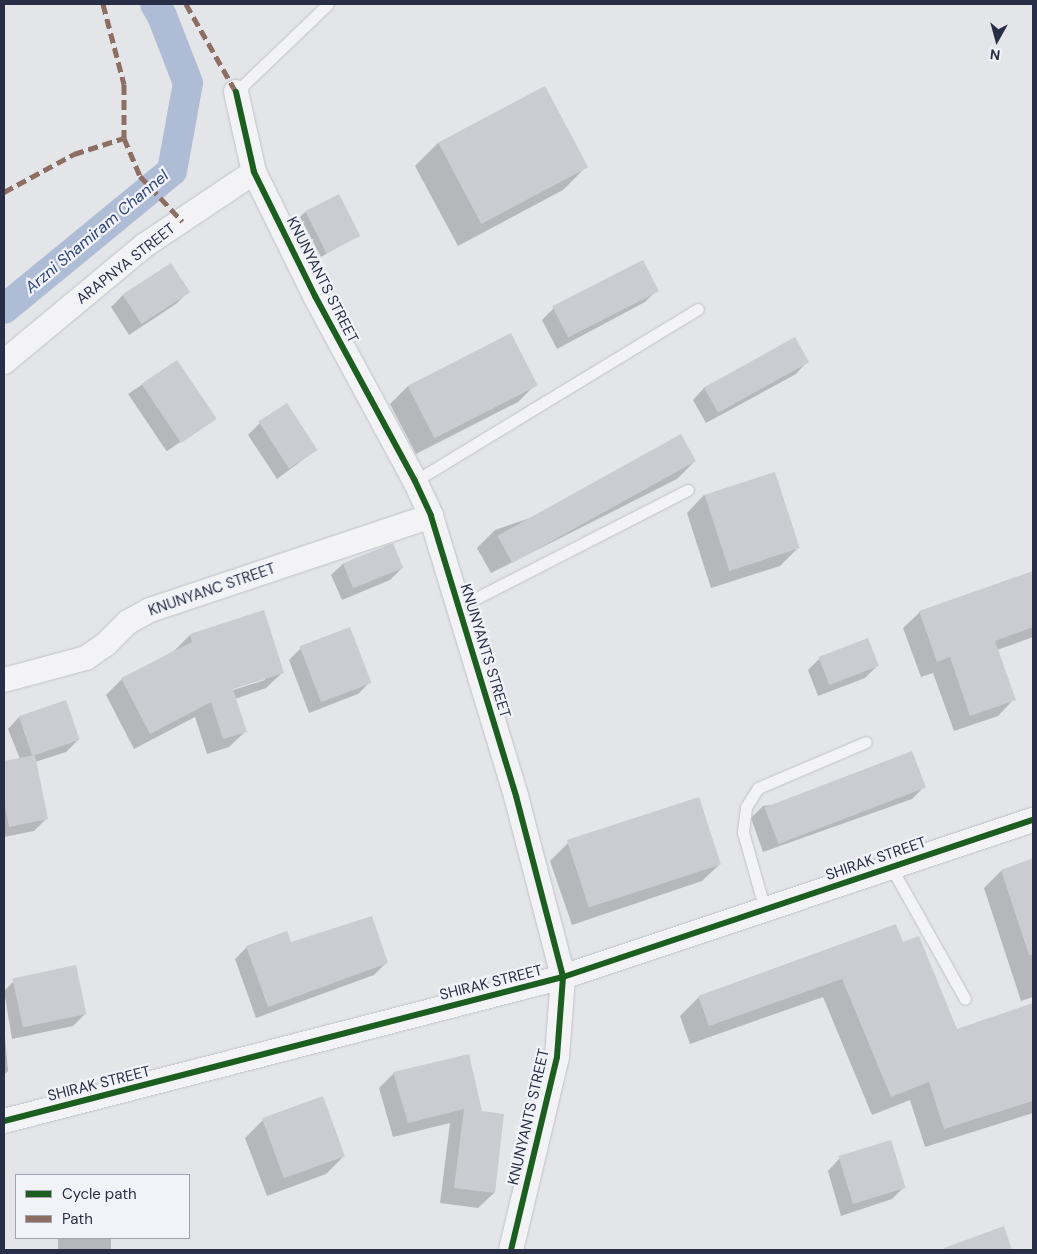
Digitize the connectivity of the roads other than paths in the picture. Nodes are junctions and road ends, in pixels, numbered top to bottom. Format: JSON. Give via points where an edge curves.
{"nodes":[{"id":1,"x":328,"y":4,"type":"edge"},
{"id":2,"x":236,"y":92,"type":"joint"},
{"id":3,"x":254,"y":172,"type":"junction"},
{"id":4,"x":698,"y":309,"type":"dead end"},
{"id":5,"x":4,"y":362,"type":"edge"},
{"id":6,"x":416,"y":481,"type":"junction"},
{"id":7,"x":688,"y":490,"type":"dead end"},
{"id":8,"x":431,"y":516,"type":"junction"},
{"id":9,"x":459,"y":607,"type":"junction"},
{"id":10,"x":4,"y":680,"type":"edge"},
{"id":11,"x":866,"y":742,"type":"dead end"},
{"id":12,"x":1033,"y":820,"type":"edge"},
{"id":13,"x":891,"y":867,"type":"junction"},
{"id":14,"x":765,"y":910,"type":"junction"},
{"id":15,"x":563,"y":977,"type":"junction"},
{"id":16,"x":964,"y":999,"type":"dead end"},
{"id":17,"x":4,"y":1122,"type":"edge"},
{"id":18,"x":511,"y":1250,"type":"edge"}],
"edges":[{"from":1,"to":2,"type":"lane"},
{"from":2,"to":3,"type":"street","name":"KNUNYANTS STREET"},
{"from":3,"to":5,"type":"street","name":"ARAPNYA STREET","via":[[146,245]]},
{"from":3,"to":6,"type":"street","name":"KNUNYANTS STREET","via":[[314,296]]},
{"from":4,"to":6,"type":"lane"},
{"from":6,"to":8,"type":"street","name":"KNUNYANTS STREET"},
{"from":7,"to":9,"type":"lane"},
{"from":8,"to":9,"type":"street","name":"KNUNYANTS STREET"},
{"from":8,"to":10,"type":"street","name":"KNUNYANC STREET","via":[[150,610],[128,622],[86,658]]},
{"from":9,"to":15,"type":"street","name":"KNUNYANTS STREET","via":[[516,796]]},
{"from":11,"to":14,"type":"lane","via":[[758,788],[746,807],[743,832]]},
{"from":12,"to":13,"type":"street","name":"SHIRAK STREET"},
{"from":13,"to":14,"type":"street","name":"SHIRAK STREET"},
{"from":13,"to":16,"type":"lane"},
{"from":14,"to":15,"type":"street","name":"SHIRAK STREET"},
{"from":15,"to":17,"type":"street","name":"SHIRAK STREET"},
{"from":15,"to":18,"type":"street","name":"KNUNYANTS STREET","via":[[557,1056]]}]}
